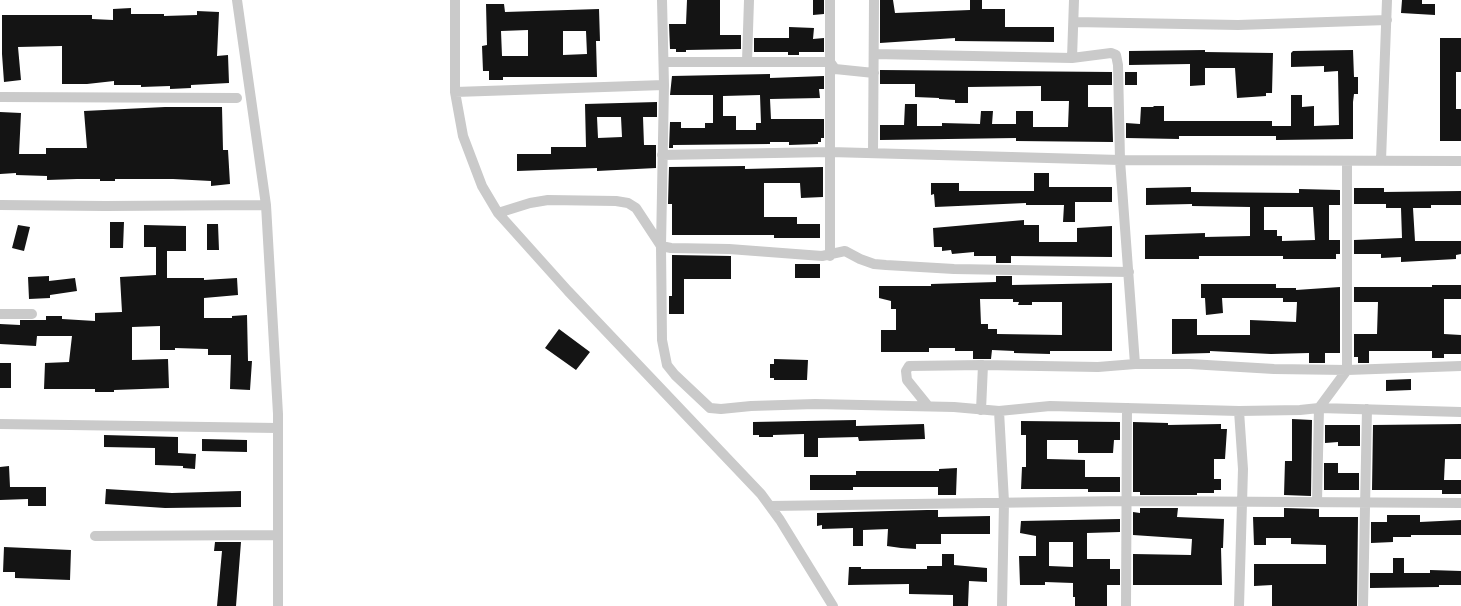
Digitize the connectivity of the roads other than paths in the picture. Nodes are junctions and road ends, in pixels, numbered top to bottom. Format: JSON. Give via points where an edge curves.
{"nodes":[{"id":1,"x":237,"y":0,"type":"edge"},
{"id":2,"x":455,"y":0,"type":"edge"},
{"id":3,"x":662,"y":0,"type":"edge"},
{"id":4,"x":749,"y":0,"type":"edge"},
{"id":5,"x":830,"y":0,"type":"edge"},
{"id":6,"x":874,"y":0,"type":"edge"},
{"id":7,"x":1074,"y":0,"type":"edge"},
{"id":8,"x":1387,"y":0,"type":"edge"},
{"id":9,"x":1387,"y":20,"type":"junction"},
{"id":10,"x":1074,"y":22,"type":"junction"},
{"id":11,"x":874,"y":54,"type":"junction"},
{"id":12,"x":1072,"y":58,"type":"junction"},
{"id":13,"x":747,"y":61,"type":"junction"},
{"id":14,"x":664,"y":62,"type":"junction"},
{"id":15,"x":830,"y":62,"type":"junction"},
{"id":16,"x":874,"y":73,"type":"junction"},
{"id":17,"x":664,"y":85,"type":"junction"},
{"id":18,"x":455,"y":92,"type":"junction"},
{"id":19,"x":0,"y":97,"type":"edge"},
{"id":20,"x":237,"y":98,"type":"dead end"},
{"id":21,"x":830,"y":152,"type":"junction"},
{"id":22,"x":873,"y":153,"type":"junction"},
{"id":23,"x":662,"y":155,"type":"junction"},
{"id":24,"x":1120,"y":160,"type":"junction"},
{"id":25,"x":1381,"y":160,"type":"junction"},
{"id":26,"x":1461,"y":160,"type":"edge"},
{"id":27,"x":1347,"y":162,"type":"junction"},
{"id":28,"x":0,"y":204,"type":"edge"},
{"id":29,"x":266,"y":205,"type":"junction"},
{"id":30,"x":498,"y":213,"type":"junction"},
{"id":31,"x":661,"y":246,"type":"junction"},
{"id":32,"x":830,"y":256,"type":"junction"},
{"id":33,"x":1129,"y":272,"type":"junction"},
{"id":34,"x":0,"y":314,"type":"edge"},
{"id":35,"x":32,"y":314,"type":"dead end"},
{"id":36,"x":1135,"y":364,"type":"junction"},
{"id":37,"x":983,"y":365,"type":"junction"},
{"id":38,"x":1461,"y":366,"type":"edge"},
{"id":39,"x":1348,"y":370,"type":"junction"},
{"id":40,"x":928,"y":406,"type":"junction"},
{"id":41,"x":1127,"y":408,"type":"junction"},
{"id":42,"x":1319,"y":408,"type":"junction"},
{"id":43,"x":1367,"y":409,"type":"junction"},
{"id":44,"x":981,"y":410,"type":"junction"},
{"id":45,"x":999,"y":411,"type":"junction"},
{"id":46,"x":1239,"y":411,"type":"junction"},
{"id":47,"x":1461,"y":412,"type":"edge"},
{"id":48,"x":0,"y":424,"type":"edge"},
{"id":49,"x":277,"y":428,"type":"junction"},
{"id":50,"x":1004,"y":502,"type":"junction"},
{"id":51,"x":1128,"y":502,"type":"junction"},
{"id":52,"x":1242,"y":502,"type":"junction"},
{"id":53,"x":1317,"y":502,"type":"junction"},
{"id":54,"x":1364,"y":503,"type":"junction"},
{"id":55,"x":1461,"y":503,"type":"edge"},
{"id":56,"x":770,"y":506,"type":"junction"},
{"id":57,"x":278,"y":535,"type":"junction"},
{"id":58,"x":95,"y":536,"type":"dead end"},
{"id":59,"x":278,"y":606,"type":"edge"},
{"id":60,"x":833,"y":606,"type":"edge"},
{"id":61,"x":1002,"y":606,"type":"edge"},
{"id":62,"x":1126,"y":606,"type":"edge"},
{"id":63,"x":1239,"y":606,"type":"edge"},
{"id":64,"x":1363,"y":606,"type":"edge"}],
"edges":[{"from":1,"to":29,"type":"street"},
{"from":2,"to":18,"type":"street"},
{"from":3,"to":14,"type":"street"},
{"from":4,"to":13,"type":"street"},
{"from":5,"to":15,"type":"street"},
{"from":6,"to":11,"type":"street"},
{"from":7,"to":10,"type":"street"},
{"from":8,"to":9,"type":"street"},
{"from":9,"to":10,"type":"street","via":[[1238,25]]},
{"from":9,"to":25,"type":"street"},
{"from":10,"to":12,"type":"street"},
{"from":11,"to":12,"type":"street"},
{"from":11,"to":16,"type":"street"},
{"from":12,"to":24,"type":"street","via":[[1111,53],[1116,55]]},
{"from":13,"to":14,"type":"street"},
{"from":13,"to":15,"type":"street"},
{"from":14,"to":17,"type":"street"},
{"from":15,"to":16,"type":"street","via":[[835,69]]},
{"from":15,"to":21,"type":"street"},
{"from":16,"to":22,"type":"street"},
{"from":17,"to":18,"type":"street"},
{"from":17,"to":23,"type":"street"},
{"from":18,"to":30,"type":"street","via":[[463,136],[482,186]]},
{"from":19,"to":20,"type":"street"},
{"from":21,"to":22,"type":"street"},
{"from":21,"to":23,"type":"street"},
{"from":21,"to":32,"type":"street"},
{"from":22,"to":24,"type":"street"},
{"from":23,"to":31,"type":"street"},
{"from":24,"to":27,"type":"street"},
{"from":24,"to":33,"type":"street"},
{"from":25,"to":26,"type":"street"},
{"from":25,"to":27,"type":"street"},
{"from":27,"to":39,"type":"street"},
{"from":28,"to":29,"type":"street"},
{"from":29,"to":49,"type":"street"},
{"from":30,"to":31,"type":"street","via":[[548,200],[628,203],[636,208]]},
{"from":30,"to":56,"type":"street"},
{"from":31,"to":32,"type":"street"},
{"from":31,"to":40,"type":"street","via":[[662,340],[667,365],[710,408],[721,410],[751,406],[814,404]]},
{"from":32,"to":33,"type":"street","via":[[845,251],[874,264],[893,266]]},
{"from":33,"to":36,"type":"street"},
{"from":34,"to":35,"type":"street"},
{"from":36,"to":37,"type":"street","via":[[1098,367]]},
{"from":36,"to":39,"type":"street"},
{"from":37,"to":40,"type":"street","via":[[909,366],[906,371],[907,380]]},
{"from":37,"to":44,"type":"street"},
{"from":38,"to":39,"type":"street"},
{"from":39,"to":42,"type":"street"},
{"from":40,"to":44,"type":"street"},
{"from":41,"to":45,"type":"street","via":[[1050,406]]},
{"from":41,"to":46,"type":"street"},
{"from":41,"to":51,"type":"street"},
{"from":42,"to":43,"type":"street"},
{"from":42,"to":46,"type":"street"},
{"from":42,"to":53,"type":"street"},
{"from":43,"to":47,"type":"street"},
{"from":43,"to":54,"type":"street"},
{"from":44,"to":45,"type":"street"},
{"from":45,"to":50,"type":"street"},
{"from":46,"to":52,"type":"street","via":[[1243,469]]},
{"from":48,"to":49,"type":"street"},
{"from":49,"to":57,"type":"street"},
{"from":50,"to":51,"type":"street"},
{"from":50,"to":56,"type":"street"},
{"from":50,"to":61,"type":"street"},
{"from":51,"to":52,"type":"street"},
{"from":51,"to":62,"type":"street"},
{"from":52,"to":53,"type":"street"},
{"from":52,"to":63,"type":"street"},
{"from":53,"to":54,"type":"street"},
{"from":54,"to":55,"type":"street"},
{"from":54,"to":64,"type":"street"},
{"from":56,"to":60,"type":"street"},
{"from":57,"to":58,"type":"street"},
{"from":57,"to":59,"type":"street"}]}
